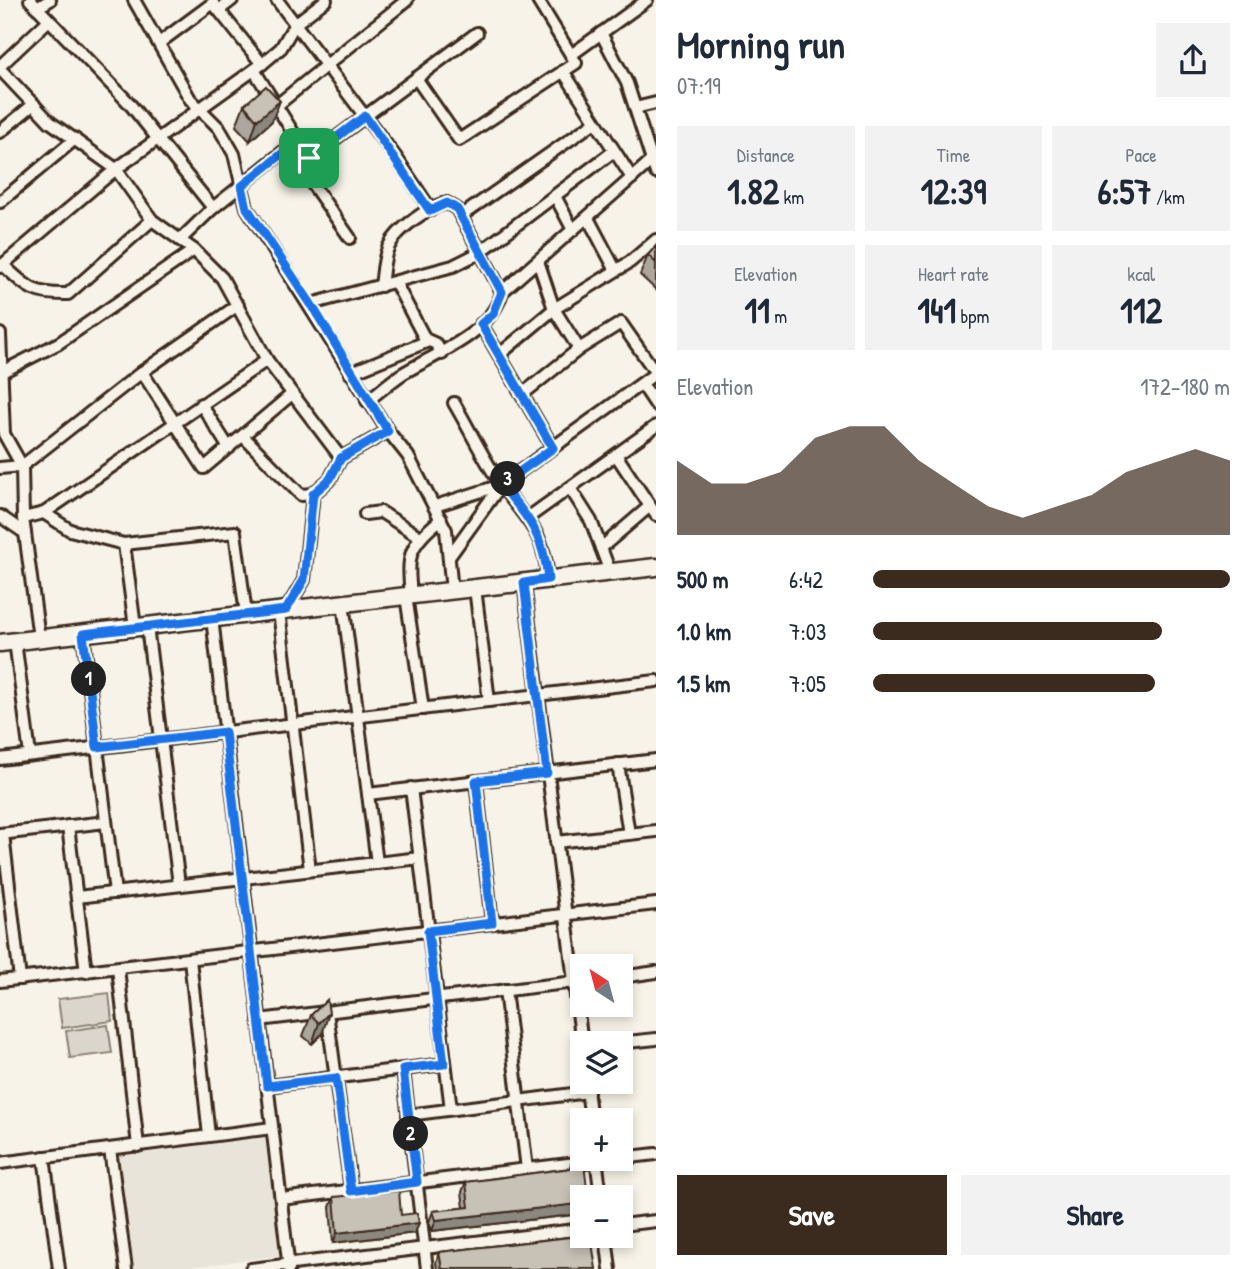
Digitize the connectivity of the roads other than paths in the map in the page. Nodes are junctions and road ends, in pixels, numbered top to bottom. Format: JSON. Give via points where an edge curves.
{"nodes":[{"id":1,"x":50,"y":0,"type":"edge"},
{"id":2,"x":134,"y":0,"type":"edge"},
{"id":3,"x":232,"y":0,"type":"edge"},
{"id":4,"x":277,"y":0,"type":"edge"},
{"id":5,"x":326,"y":0,"type":"edge"},
{"id":6,"x":407,"y":0,"type":"edge"},
{"id":7,"x":647,"y":0,"type":"edge"},
{"id":8,"x":538,"y":1,"type":"edge"},
{"id":9,"x":33,"y":4,"type":"edge"},
{"id":10,"x":219,"y":10,"type":"junction"},
{"id":11,"x":49,"y":20,"type":"junction"},
{"id":12,"x":295,"y":24,"type":"junction"},
{"id":13,"x":477,"y":33,"type":"dead end"},
{"id":14,"x":601,"y":33,"type":"junction"},
{"id":15,"x":159,"y":43,"type":"junction"},
{"id":16,"x":571,"y":55,"type":"junction"},
{"id":17,"x":326,"y":64,"type":"junction"},
{"id":18,"x":258,"y":67,"type":"junction"},
{"id":19,"x":0,"y":68,"type":"edge"},
{"id":20,"x":563,"y":71,"type":"junction"},
{"id":21,"x":416,"y":78,"type":"junction"},
{"id":22,"x":656,"y":103,"type":"edge"},
{"id":23,"x":34,"y":104,"type":"junction"},
{"id":24,"x":200,"y":106,"type":"junction"},
{"id":25,"x":276,"y":106,"type":"junction"},
{"id":26,"x":635,"y":108,"type":"junction"},
{"id":27,"x":365,"y":116,"type":"junction"},
{"id":28,"x":595,"y":122,"type":"junction"},
{"id":29,"x":0,"y":132,"type":"edge"},
{"id":30,"x":157,"y":138,"type":"junction"},
{"id":31,"x":75,"y":139,"type":"junction"},
{"id":32,"x":298,"y":141,"type":"junction"},
{"id":33,"x":651,"y":143,"type":"edge"},
{"id":34,"x":614,"y":151,"type":"junction"},
{"id":35,"x":309,"y":158,"type":"junction"},
{"id":36,"x":651,"y":161,"type":"junction"},
{"id":37,"x":116,"y":169,"type":"junction"},
{"id":38,"x":656,"y":173,"type":"edge"},
{"id":39,"x":632,"y":178,"type":"junction"},
{"id":40,"x":242,"y":186,"type":"junction"},
{"id":41,"x":555,"y":196,"type":"junction"},
{"id":42,"x":0,"y":202,"type":"edge"},
{"id":43,"x":213,"y":208,"type":"junction"},
{"id":44,"x":430,"y":211,"type":"junction"},
{"id":45,"x":461,"y":216,"type":"junction"},
{"id":46,"x":588,"y":218,"type":"junction"},
{"id":47,"x":152,"y":220,"type":"junction"},
{"id":48,"x":573,"y":230,"type":"junction"},
{"id":49,"x":350,"y":237,"type":"dead end"},
{"id":50,"x":180,"y":240,"type":"junction"},
{"id":51,"x":656,"y":240,"type":"edge"},
{"id":52,"x":194,"y":250,"type":"junction"},
{"id":53,"x":479,"y":253,"type":"junction"},
{"id":54,"x":537,"y":261,"type":"junction"},
{"id":55,"x":1,"y":266,"type":"edge"},
{"id":56,"x":615,"y":269,"type":"junction"},
{"id":57,"x":395,"y":282,"type":"junction"},
{"id":58,"x":381,"y":286,"type":"junction"},
{"id":59,"x":502,"y":292,"type":"junction"},
{"id":60,"x":311,"y":304,"type":"junction"},
{"id":61,"x":238,"y":305,"type":"junction"},
{"id":62,"x":554,"y":309,"type":"junction"},
{"id":63,"x":481,"y":324,"type":"junction"},
{"id":64,"x":0,"y":334,"type":"edge"},
{"id":65,"x":426,"y":342,"type":"junction"},
{"id":66,"x":579,"y":349,"type":"junction"},
{"id":67,"x":442,"y":354,"type":"junction"},
{"id":68,"x":500,"y":354,"type":"junction"},
{"id":69,"x":267,"y":360,"type":"junction"},
{"id":70,"x":1,"y":372,"type":"edge"},
{"id":71,"x":142,"y":372,"type":"junction"},
{"id":72,"x":350,"y":373,"type":"junction"},
{"id":73,"x":656,"y":373,"type":"edge"},
{"id":74,"x":642,"y":384,"type":"junction"},
{"id":75,"x":524,"y":393,"type":"junction"},
{"id":76,"x":292,"y":394,"type":"junction"},
{"id":77,"x":367,"y":401,"type":"junction"},
{"id":78,"x":454,"y":403,"type":"dead end"},
{"id":79,"x":201,"y":404,"type":"junction"},
{"id":80,"x":656,"y":405,"type":"edge"},
{"id":81,"x":2,"y":409,"type":"edge"},
{"id":82,"x":174,"y":423,"type":"junction"},
{"id":83,"x":656,"y":426,"type":"edge"},
{"id":84,"x":388,"y":431,"type":"junction"},
{"id":85,"x":243,"y":436,"type":"junction"},
{"id":86,"x":229,"y":448,"type":"junction"},
{"id":87,"x":553,"y":448,"type":"junction"},
{"id":88,"x":616,"y":455,"type":"junction"},
{"id":89,"x":341,"y":458,"type":"junction"},
{"id":90,"x":22,"y":466,"type":"junction"},
{"id":91,"x":0,"y":468,"type":"edge"},
{"id":92,"x":501,"y":485,"type":"junction"},
{"id":93,"x":570,"y":488,"type":"junction"},
{"id":94,"x":313,"y":494,"type":"junction"},
{"id":95,"x":435,"y":506,"type":"junction"},
{"id":96,"x":653,"y":511,"type":"edge"},
{"id":97,"x":44,"y":513,"type":"junction"},
{"id":98,"x":365,"y":513,"type":"dead end"},
{"id":99,"x":0,"y":516,"type":"edge"},
{"id":100,"x":528,"y":517,"type":"junction"},
{"id":101,"x":23,"y":518,"type":"junction"},
{"id":102,"x":441,"y":519,"type":"junction"},
{"id":103,"x":25,"y":533,"type":"junction"},
{"id":104,"x":419,"y":537,"type":"junction"},
{"id":105,"x":124,"y":544,"type":"junction"},
{"id":106,"x":601,"y":548,"type":"junction"},
{"id":107,"x":449,"y":558,"type":"junction"},
{"id":108,"x":656,"y":567,"type":"edge"},
{"id":109,"x":610,"y":572,"type":"junction"},
{"id":110,"x":548,"y":579,"type":"junction"},
{"id":111,"x":524,"y":583,"type":"junction"},
{"id":112,"x":475,"y":588,"type":"junction"},
{"id":113,"x":452,"y":591,"type":"junction"},
{"id":114,"x":409,"y":596,"type":"junction"},
{"id":115,"x":343,"y":603,"type":"junction"},
{"id":116,"x":283,"y":610,"type":"junction"},
{"id":117,"x":246,"y":614,"type":"junction"},
{"id":118,"x":212,"y":618,"type":"junction"},
{"id":119,"x":141,"y":627,"type":"junction"},
{"id":120,"x":83,"y":634,"type":"junction"},
{"id":121,"x":39,"y":638,"type":"junction"},
{"id":122,"x":8,"y":642,"type":"edge"},
{"id":123,"x":656,"y":681,"type":"edge"},
{"id":124,"x":538,"y":695,"type":"junction"},
{"id":125,"x":489,"y":701,"type":"junction"},
{"id":126,"x":423,"y":709,"type":"junction"},
{"id":127,"x":358,"y":717,"type":"junction"},
{"id":128,"x":293,"y":724,"type":"junction"},
{"id":129,"x":225,"y":732,"type":"junction"},
{"id":130,"x":162,"y":740,"type":"junction"},
{"id":131,"x":97,"y":747,"type":"junction"},
{"id":132,"x":30,"y":755,"type":"junction"},
{"id":133,"x":0,"y":759,"type":"edge"},
{"id":134,"x":656,"y":760,"type":"edge"},
{"id":135,"x":618,"y":764,"type":"junction"},
{"id":136,"x":547,"y":773,"type":"junction"},
{"id":137,"x":476,"y":781,"type":"junction"},
{"id":138,"x":411,"y":788,"type":"junction"},
{"id":139,"x":368,"y":794,"type":"junction"},
{"id":140,"x":106,"y":822,"type":"junction"},
{"id":141,"x":68,"y":826,"type":"junction"},
{"id":142,"x":656,"y":831,"type":"edge"},
{"id":143,"x":2,"y":834,"type":"edge"},
{"id":144,"x":629,"y":834,"type":"junction"},
{"id":145,"x":556,"y":842,"type":"junction"},
{"id":146,"x":420,"y":858,"type":"junction"},
{"id":147,"x":377,"y":863,"type":"junction"},
{"id":148,"x":310,"y":870,"type":"junction"},
{"id":149,"x":242,"y":877,"type":"junction"},
{"id":150,"x":179,"y":885,"type":"junction"},
{"id":151,"x":115,"y":893,"type":"junction"},
{"id":152,"x":77,"y":897,"type":"junction"},
{"id":153,"x":656,"y":904,"type":"edge"},
{"id":154,"x":566,"y":915,"type":"junction"},
{"id":155,"x":492,"y":923,"type":"junction"},
{"id":156,"x":428,"y":931,"type":"junction"},
{"id":157,"x":251,"y":952,"type":"junction"},
{"id":158,"x":573,"y":954,"type":"edge"},
{"id":159,"x":190,"y":959,"type":"junction"},
{"id":160,"x":118,"y":968,"type":"junction"},
{"id":161,"x":86,"y":972,"type":"junction"},
{"id":162,"x":656,"y":972,"type":"edge"},
{"id":163,"x":634,"y":975,"type":"edge"},
{"id":164,"x":20,"y":979,"type":"junction"},
{"id":165,"x":0,"y":981,"type":"edge"},
{"id":166,"x":570,"y":983,"type":"edge"},
{"id":167,"x":505,"y":990,"type":"junction"},
{"id":168,"x":436,"y":999,"type":"junction"},
{"id":169,"x":327,"y":1012,"type":"junction"},
{"id":170,"x":259,"y":1020,"type":"junction"},
{"id":171,"x":656,"y":1039,"type":"edge"},
{"id":172,"x":633,"y":1041,"type":"edge"},
{"id":173,"x":444,"y":1064,"type":"junction"},
{"id":174,"x":403,"y":1069,"type":"junction"},
{"id":175,"x":336,"y":1078,"type":"junction"},
{"id":176,"x":267,"y":1086,"type":"junction"},
{"id":177,"x":570,"y":1090,"type":"edge"},
{"id":178,"x":519,"y":1101,"type":"junction"},
{"id":179,"x":451,"y":1109,"type":"junction"},
{"id":180,"x":408,"y":1115,"type":"junction"},
{"id":181,"x":272,"y":1128,"type":"junction"},
{"id":182,"x":209,"y":1136,"type":"junction"},
{"id":183,"x":138,"y":1146,"type":"junction"},
{"id":184,"x":110,"y":1149,"type":"junction"},
{"id":185,"x":656,"y":1154,"type":"edge"},
{"id":186,"x":633,"y":1156,"type":"edge"},
{"id":187,"x":44,"y":1157,"type":"junction"},
{"id":188,"x":0,"y":1163,"type":"edge"},
{"id":189,"x":570,"y":1163,"type":"edge"},
{"id":190,"x":527,"y":1169,"type":"junction"},
{"id":191,"x":417,"y":1182,"type":"junction"},
{"id":192,"x":351,"y":1191,"type":"junction"},
{"id":193,"x":281,"y":1199,"type":"junction"},
{"id":194,"x":656,"y":1221,"type":"edge"},
{"id":195,"x":633,"y":1224,"type":"edge"},
{"id":196,"x":570,"y":1231,"type":"edge"},
{"id":197,"x":425,"y":1248,"type":"junction"},
{"id":198,"x":607,"y":1248,"type":"edge"},
{"id":199,"x":359,"y":1256,"type":"junction"},
{"id":200,"x":288,"y":1267,"type":"edge"},
{"id":201,"x":59,"y":1269,"type":"edge"},
{"id":202,"x":125,"y":1269,"type":"edge"},
{"id":203,"x":251,"y":1269,"type":"edge"},
{"id":204,"x":361,"y":1269,"type":"edge"},
{"id":205,"x":427,"y":1269,"type":"edge"},
{"id":206,"x":610,"y":1269,"type":"edge"}],
"edges":[{"from":1,"to":9,"type":"street"},
{"from":2,"to":15,"type":"street"},
{"from":3,"to":10,"type":"street"},
{"from":4,"to":12,"type":"street"},
{"from":5,"to":12,"type":"street"},
{"from":6,"to":17,"type":"street"},
{"from":7,"to":14,"type":"street"},
{"from":8,"to":16,"type":"street"},
{"from":9,"to":11,"type":"street"},
{"from":10,"to":15,"type":"street","via":[[213,3]]},
{"from":10,"to":18,"type":"street"},
{"from":11,"to":19,"type":"street"},
{"from":11,"to":30,"type":"street"},
{"from":12,"to":17,"type":"street"},
{"from":12,"to":18,"type":"street","via":[[281,48]]},
{"from":13,"to":21,"type":"street"},
{"from":14,"to":16,"type":"street"},
{"from":14,"to":26,"type":"street"},
{"from":15,"to":24,"type":"street","via":[[190,99]]},
{"from":16,"to":20,"type":"street","via":[[576,63]]},
{"from":17,"to":25,"type":"street"},
{"from":17,"to":27,"type":"street"},
{"from":18,"to":24,"type":"street"},
{"from":18,"to":25,"type":"street"},
{"from":19,"to":23,"type":"street"},
{"from":20,"to":21,"type":"street","via":[[459,140]]},
{"from":20,"to":28,"type":"street"},
{"from":21,"to":27,"type":"street"},
{"from":22,"to":26,"type":"street"},
{"from":23,"to":29,"type":"street"},
{"from":23,"to":31,"type":"street"},
{"from":24,"to":30,"type":"street"},
{"from":24,"to":40,"type":"street","via":[[234,154]]},
{"from":25,"to":32,"type":"street"},
{"from":26,"to":33,"type":"street"},
{"from":27,"to":35,"type":"street"},
{"from":27,"to":44,"type":"street"},
{"from":28,"to":34,"type":"street"},
{"from":28,"to":45,"type":"street"},
{"from":30,"to":37,"type":"street"},
{"from":30,"to":43,"type":"street"},
{"from":31,"to":37,"type":"street"},
{"from":31,"to":42,"type":"street"},
{"from":32,"to":35,"type":"street"},
{"from":32,"to":40,"type":"street"},
{"from":33,"to":36,"type":"street"},
{"from":34,"to":39,"type":"street"},
{"from":34,"to":41,"type":"street"},
{"from":35,"to":49,"type":"street","via":[[313,185]]},
{"from":36,"to":38,"type":"street"},
{"from":36,"to":39,"type":"street"},
{"from":37,"to":47,"type":"street"},
{"from":37,"to":55,"type":"street"},
{"from":39,"to":46,"type":"street"},
{"from":40,"to":43,"type":"street"},
{"from":40,"to":60,"type":"street","via":[[247,208]]},
{"from":41,"to":48,"type":"street"},
{"from":41,"to":53,"type":"street"},
{"from":43,"to":50,"type":"street"},
{"from":44,"to":45,"type":"street","via":[[447,203]]},
{"from":44,"to":58,"type":"street","via":[[388,247]]},
{"from":45,"to":53,"type":"street"},
{"from":46,"to":48,"type":"street"},
{"from":46,"to":56,"type":"street"},
{"from":47,"to":50,"type":"street"},
{"from":47,"to":55,"type":"street","via":[[68,294],[29,290]]},
{"from":48,"to":54,"type":"street"},
{"from":50,"to":52,"type":"street"},
{"from":51,"to":56,"type":"street"},
{"from":52,"to":61,"type":"street","via":[[222,278]]},
{"from":52,"to":70,"type":"street","via":[[59,343]]},
{"from":53,"to":57,"type":"street","via":[[453,266]]},
{"from":53,"to":59,"type":"street"},
{"from":54,"to":59,"type":"street"},
{"from":54,"to":62,"type":"street"},
{"from":56,"to":62,"type":"street"},
{"from":57,"to":58,"type":"street"},
{"from":57,"to":65,"type":"street"},
{"from":58,"to":60,"type":"street"},
{"from":59,"to":63,"type":"street","via":[[493,314]]},
{"from":60,"to":72,"type":"street"},
{"from":61,"to":69,"type":"street"},
{"from":61,"to":71,"type":"street"},
{"from":62,"to":66,"type":"street"},
{"from":62,"to":68,"type":"street"},
{"from":63,"to":67,"type":"street"},
{"from":63,"to":68,"type":"street"},
{"from":64,"to":70,"type":"street"},
{"from":65,"to":67,"type":"street","via":[[436,344]]},
{"from":65,"to":72,"type":"street"},
{"from":66,"to":73,"type":"street","via":[[621,323]]},
{"from":66,"to":75,"type":"street"},
{"from":67,"to":77,"type":"street","via":[[401,375]]},
{"from":68,"to":75,"type":"street"},
{"from":69,"to":76,"type":"street"},
{"from":69,"to":79,"type":"street"},
{"from":70,"to":81,"type":"street"},
{"from":71,"to":82,"type":"street"},
{"from":71,"to":90,"type":"street"},
{"from":72,"to":77,"type":"street"},
{"from":73,"to":74,"type":"street"},
{"from":74,"to":80,"type":"street"},
{"from":74,"to":87,"type":"street"},
{"from":75,"to":87,"type":"street"},
{"from":76,"to":85,"type":"street"},
{"from":76,"to":89,"type":"street"},
{"from":77,"to":84,"type":"street"},
{"from":78,"to":92,"type":"street"},
{"from":79,"to":82,"type":"street"},
{"from":79,"to":86,"type":"street"},
{"from":81,"to":90,"type":"street","via":[[4,435]]},
{"from":82,"to":86,"type":"street","via":[[204,468]]},
{"from":82,"to":97,"type":"street"},
{"from":83,"to":88,"type":"street"},
{"from":84,"to":89,"type":"street"},
{"from":84,"to":95,"type":"street","via":[[408,456]]},
{"from":85,"to":86,"type":"street"},
{"from":85,"to":94,"type":"street","via":[[293,489],[301,495]]},
{"from":87,"to":92,"type":"street"},
{"from":88,"to":93,"type":"street"},
{"from":88,"to":96,"type":"street"},
{"from":89,"to":94,"type":"street","via":[[330,479]]},
{"from":90,"to":91,"type":"street"},
{"from":90,"to":101,"type":"street"},
{"from":92,"to":95,"type":"street"},
{"from":92,"to":100,"type":"street"},
{"from":92,"to":107,"type":"street"},
{"from":93,"to":100,"type":"street"},
{"from":93,"to":106,"type":"street","via":[[591,521]]},
{"from":94,"to":116,"type":"street","via":[[304,580]]},
{"from":95,"to":102,"type":"street"},
{"from":96,"to":106,"type":"street"},
{"from":97,"to":101,"type":"street"},
{"from":97,"to":105,"type":"street","via":[[70,530]]},
{"from":98,"to":104,"type":"street","via":[[381,512]]},
{"from":99,"to":103,"type":"street"},
{"from":100,"to":110,"type":"street","via":[[544,548]]},
{"from":101,"to":103,"type":"street"},
{"from":102,"to":104,"type":"street"},
{"from":102,"to":107,"type":"street"},
{"from":103,"to":121,"type":"street"},
{"from":104,"to":114,"type":"street","via":[[408,563]]},
{"from":105,"to":117,"type":"street","via":[[235,532]]},
{"from":105,"to":119,"type":"street"},
{"from":106,"to":109,"type":"street"},
{"from":107,"to":113,"type":"street"},
{"from":108,"to":109,"type":"street"},
{"from":109,"to":110,"type":"street"},
{"from":110,"to":111,"type":"street"},
{"from":111,"to":112,"type":"street"},
{"from":111,"to":124,"type":"street"},
{"from":112,"to":113,"type":"street"},
{"from":112,"to":125,"type":"street"},
{"from":113,"to":114,"type":"street"},
{"from":114,"to":115,"type":"street"},
{"from":114,"to":126,"type":"street"},
{"from":115,"to":116,"type":"street"},
{"from":115,"to":127,"type":"street"},
{"from":116,"to":117,"type":"street"},
{"from":116,"to":128,"type":"street"},
{"from":117,"to":118,"type":"street"},
{"from":118,"to":119,"type":"street"},
{"from":118,"to":129,"type":"street"},
{"from":119,"to":120,"type":"street"},
{"from":119,"to":130,"type":"street"},
{"from":120,"to":121,"type":"street"},
{"from":120,"to":131,"type":"street"},
{"from":121,"to":122,"type":"street"},
{"from":122,"to":132,"type":"street"},
{"from":123,"to":124,"type":"street"},
{"from":124,"to":125,"type":"street"},
{"from":124,"to":136,"type":"street"},
{"from":125,"to":126,"type":"street"},
{"from":126,"to":127,"type":"street"},
{"from":127,"to":128,"type":"street"},
{"from":127,"to":139,"type":"street"},
{"from":128,"to":129,"type":"street"},
{"from":128,"to":148,"type":"street"},
{"from":129,"to":130,"type":"street"},
{"from":129,"to":149,"type":"street"},
{"from":130,"to":131,"type":"street"},
{"from":130,"to":150,"type":"street"},
{"from":131,"to":132,"type":"street"},
{"from":131,"to":140,"type":"street"},
{"from":132,"to":133,"type":"street"},
{"from":134,"to":135,"type":"street"},
{"from":135,"to":136,"type":"street"},
{"from":135,"to":144,"type":"street"},
{"from":136,"to":137,"type":"street"},
{"from":136,"to":145,"type":"street"},
{"from":137,"to":138,"type":"street"},
{"from":137,"to":155,"type":"street"},
{"from":138,"to":139,"type":"street"},
{"from":138,"to":146,"type":"street"},
{"from":139,"to":147,"type":"street"},
{"from":140,"to":141,"type":"street"},
{"from":140,"to":151,"type":"street"},
{"from":141,"to":143,"type":"street"},
{"from":141,"to":152,"type":"street"},
{"from":142,"to":144,"type":"street"},
{"from":143,"to":164,"type":"street"},
{"from":144,"to":145,"type":"street"},
{"from":145,"to":154,"type":"street"},
{"from":146,"to":147,"type":"street"},
{"from":146,"to":156,"type":"street"},
{"from":147,"to":148,"type":"street"},
{"from":148,"to":149,"type":"street"},
{"from":149,"to":150,"type":"street"},
{"from":149,"to":157,"type":"street"},
{"from":150,"to":151,"type":"street"},
{"from":151,"to":152,"type":"street"},
{"from":152,"to":161,"type":"street"},
{"from":153,"to":154,"type":"street"},
{"from":154,"to":155,"type":"street"},
{"from":154,"to":158,"type":"street"},
{"from":155,"to":156,"type":"street"},
{"from":156,"to":157,"type":"street"},
{"from":156,"to":168,"type":"street"},
{"from":157,"to":159,"type":"street"},
{"from":157,"to":170,"type":"street"},
{"from":159,"to":160,"type":"street"},
{"from":159,"to":182,"type":"street"},
{"from":160,"to":161,"type":"street"},
{"from":160,"to":183,"type":"street"},
{"from":161,"to":164,"type":"street"},
{"from":162,"to":163,"type":"street"},
{"from":164,"to":165,"type":"street"},
{"from":166,"to":167,"type":"street"},
{"from":167,"to":168,"type":"street"},
{"from":167,"to":178,"type":"street"},
{"from":168,"to":169,"type":"street"},
{"from":168,"to":173,"type":"street"},
{"from":169,"to":170,"type":"street"},
{"from":169,"to":175,"type":"street"},
{"from":170,"to":176,"type":"street"},
{"from":171,"to":172,"type":"street"},
{"from":173,"to":174,"type":"street"},
{"from":173,"to":179,"type":"street"},
{"from":174,"to":175,"type":"street"},
{"from":174,"to":180,"type":"street"},
{"from":175,"to":176,"type":"street"},
{"from":175,"to":192,"type":"street"},
{"from":176,"to":181,"type":"street"},
{"from":177,"to":178,"type":"street"},
{"from":178,"to":179,"type":"street"},
{"from":178,"to":190,"type":"street"},
{"from":179,"to":180,"type":"street"},
{"from":180,"to":191,"type":"street"},
{"from":181,"to":182,"type":"street"},
{"from":181,"to":193,"type":"street"},
{"from":182,"to":183,"type":"street"},
{"from":183,"to":184,"type":"street"},
{"from":184,"to":187,"type":"street"},
{"from":184,"to":202,"type":"street"},
{"from":185,"to":186,"type":"street"},
{"from":187,"to":188,"type":"street"},
{"from":187,"to":201,"type":"street"},
{"from":189,"to":190,"type":"street"},
{"from":190,"to":191,"type":"street"},
{"from":191,"to":192,"type":"street"},
{"from":191,"to":197,"type":"street"},
{"from":192,"to":193,"type":"street"},
{"from":193,"to":200,"type":"street"},
{"from":194,"to":195,"type":"street"},
{"from":196,"to":197,"type":"street"},
{"from":197,"to":199,"type":"street"},
{"from":197,"to":205,"type":"street"},
{"from":198,"to":206,"type":"street"},
{"from":199,"to":200,"type":"street"},
{"from":199,"to":204,"type":"street"},
{"from":200,"to":203,"type":"street"}]}
